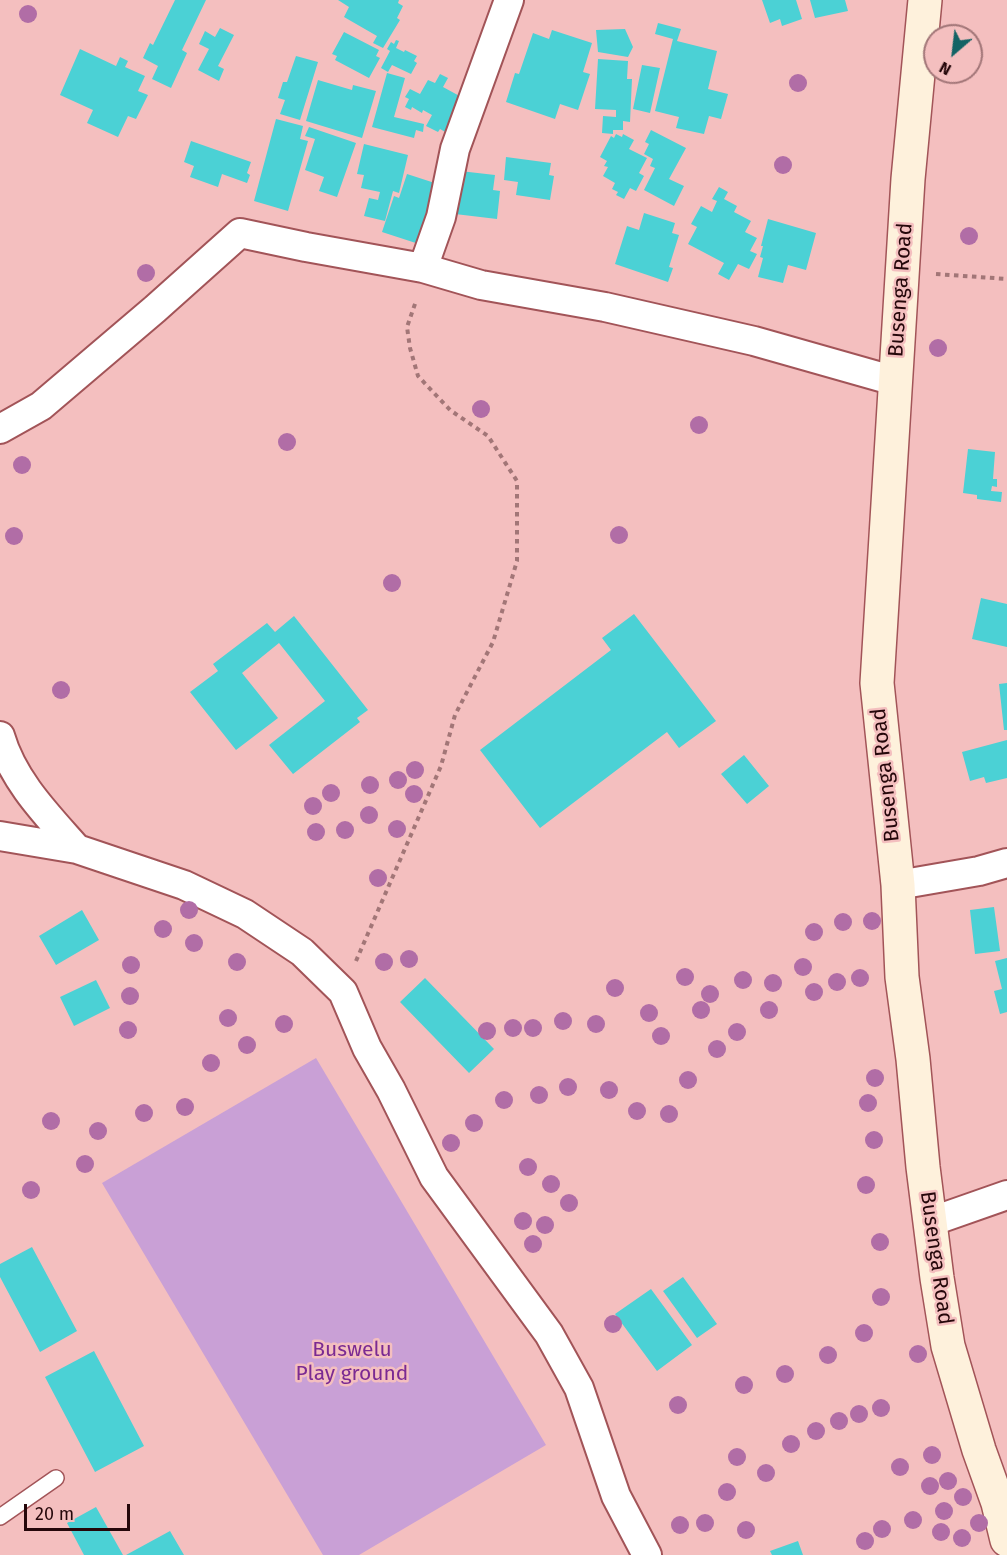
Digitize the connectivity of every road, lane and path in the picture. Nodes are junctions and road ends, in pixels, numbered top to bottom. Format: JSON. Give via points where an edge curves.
{"nodes":[{"id":1,"x":509,"y":0,"type":"edge"},
{"id":2,"x":926,"y":0,"type":"edge"},
{"id":3,"x":428,"y":269,"type":"junction"},
{"id":4,"x":902,"y":272,"type":"junction"},
{"id":5,"x":1007,"y":279,"type":"edge"},
{"id":6,"x":895,"y":381,"type":"junction"},
{"id":7,"x":0,"y":429,"type":"edge"},
{"id":8,"x":0,"y":736,"type":"edge"},
{"id":9,"x":0,"y":836,"type":"edge"},
{"id":10,"x":77,"y":849,"type":"junction"},
{"id":11,"x":1007,"y":863,"type":"edge"},
{"id":12,"x":898,"y":885,"type":"junction"},
{"id":13,"x":343,"y":992,"type":"junction"},
{"id":14,"x":1007,"y":1195,"type":"edge"},
{"id":15,"x":930,"y":1222,"type":"junction"},
{"id":16,"x":56,"y":1478,"type":"dead end"},
{"id":17,"x":0,"y":1517,"type":"edge"},
{"id":18,"x":1007,"y":1540,"type":"edge"},
{"id":19,"x":647,"y":1555,"type":"edge"}],
"edges":[{"from":1,"to":3,"type":"street","via":[[455,149]]},
{"from":2,"to":4,"type":"street","name":"Busenga Road"},
{"from":3,"to":6,"type":"street","via":[[481,285],[605,307],[754,341]]},
{"from":3,"to":7,"type":"street","via":[[240,233],[41,406]]},
{"from":3,"to":13,"type":"path","via":[[407,327],[418,375],[450,410],[488,436],[517,481],[517,561],[493,642],[454,715],[441,766]]},
{"from":4,"to":5,"type":"path"},
{"from":4,"to":6,"type":"street","name":"Busenga Road"},
{"from":6,"to":12,"type":"street","name":"Busenga Road","via":[[877,683]]},
{"from":8,"to":10,"type":"street","via":[[31,797]]},
{"from":9,"to":10,"type":"street"},
{"from":10,"to":13,"type":"street","via":[[184,885],[244,914],[302,952]]},
{"from":11,"to":12,"type":"street"},
{"from":12,"to":15,"type":"street","name":"Busenga Road","via":[[902,977]]},
{"from":13,"to":19,"type":"street","via":[[367,1048],[434,1177],[549,1334],[579,1388],[616,1496]]},
{"from":14,"to":15,"type":"street"},
{"from":15,"to":18,"type":"street","name":"Busenga Road","via":[[948,1346]]},
{"from":16,"to":17,"type":"lane"}]}
